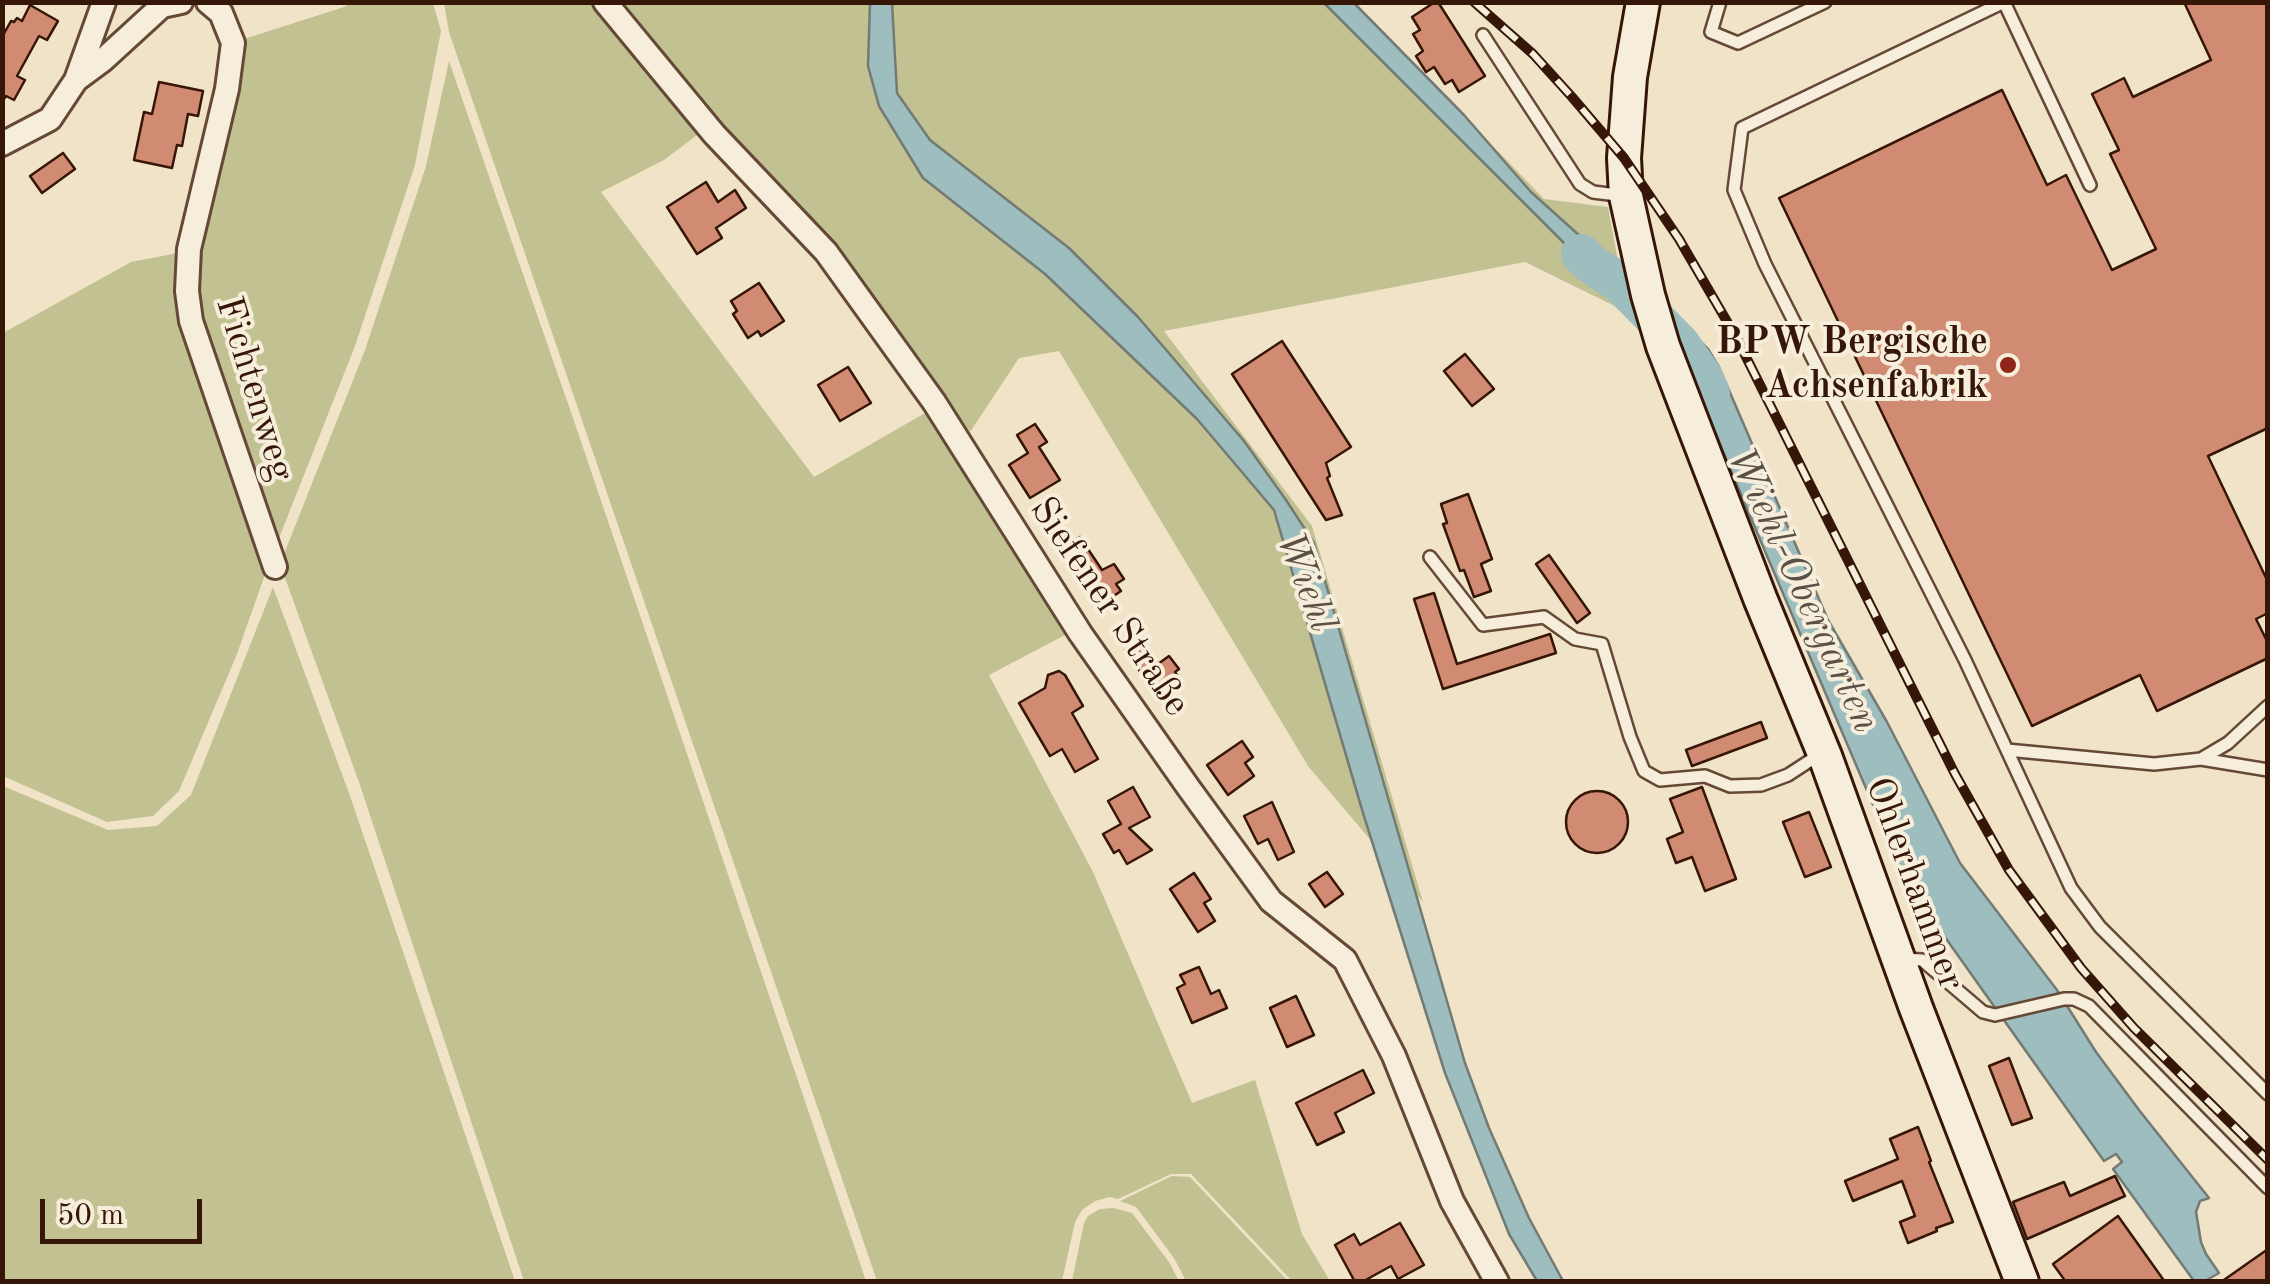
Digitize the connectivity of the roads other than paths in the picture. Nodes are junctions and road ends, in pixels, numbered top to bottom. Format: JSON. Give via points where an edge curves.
{"nodes":[{"id":1,"x":104,"y":2,"type":"edge"},
{"id":2,"x":181,"y":2,"type":"edge"},
{"id":3,"x":208,"y":2,"type":"edge"},
{"id":4,"x":605,"y":2,"type":"edge"},
{"id":5,"x":1720,"y":2,"type":"edge"},
{"id":6,"x":1826,"y":2,"type":"edge"},
{"id":7,"x":1635,"y":5,"type":"edge"},
{"id":8,"x":1483,"y":35,"type":"dead end"},
{"id":9,"x":76,"y":80,"type":"junction"},
{"id":10,"x":2,"y":144,"type":"edge"},
{"id":11,"x":2090,"y":185,"type":"dead end"},
{"id":12,"x":1626,"y":196,"type":"junction"},
{"id":13,"x":1430,"y":557,"type":"dead end"},
{"id":14,"x":275,"y":567,"type":"dead end"},
{"id":15,"x":2268,"y":706,"type":"edge"},
{"id":16,"x":2008,"y":750,"type":"junction"},
{"id":17,"x":1824,"y":756,"type":"junction"},
{"id":18,"x":2201,"y":759,"type":"junction"},
{"id":19,"x":2268,"y":770,"type":"edge"},
{"id":20,"x":1898,"y":958,"type":"junction"},
{"id":21,"x":2268,"y":1094,"type":"edge"},
{"id":22,"x":2268,"y":1188,"type":"edge"},
{"id":23,"x":1497,"y":1282,"type":"edge"},
{"id":24,"x":2022,"y":1282,"type":"edge"}],
"edges":[{"from":1,"to":9,"type":"street"},
{"from":2,"to":9,"type":"street","via":[[162,6]]},
{"from":3,"to":14,"type":"street","name":"Fichtenweg","via":[[221,13],[233,43],[189,249],[187,291],[191,321]]},
{"from":4,"to":23,"type":"street","name":"Siefener Straße","via":[[714,134],[826,252],[934,402],[1080,633],[1271,901],[1346,960],[1394,1056],[1452,1201]]},
{"from":5,"to":6,"type":"lane","via":[[1711,32],[1738,43]]},
{"from":7,"to":12,"type":"street"},
{"from":8,"to":12,"type":"lane","via":[[1580,184]]},
{"from":9,"to":10,"type":"street","via":[[50,119]]},
{"from":11,"to":16,"type":"lane","via":[[2004,2],[1742,128],[1734,190],[1764,264]]},
{"from":12,"to":17,"type":"street","name":"Ohlerhammer","via":[[1663,346]]},
{"from":13,"to":17,"type":"lane","via":[[1483,625],[1544,616],[1575,639],[1602,644],[1644,771],[1660,780],[1705,776],[1730,786],[1761,785]]},
{"from":15,"to":18,"type":"lane"},
{"from":16,"to":18,"type":"lane","via":[[2154,764]]},
{"from":16,"to":21,"type":"lane","via":[[2083,906]]},
{"from":17,"to":20,"type":"street","name":"Ohlerhammer"},
{"from":18,"to":19,"type":"lane"},
{"from":20,"to":22,"type":"lane","via":[[1922,960],[1983,1012],[2064,1000],[2089,1006]]},
{"from":20,"to":24,"type":"street","name":"Ohlerhammer"}]}
